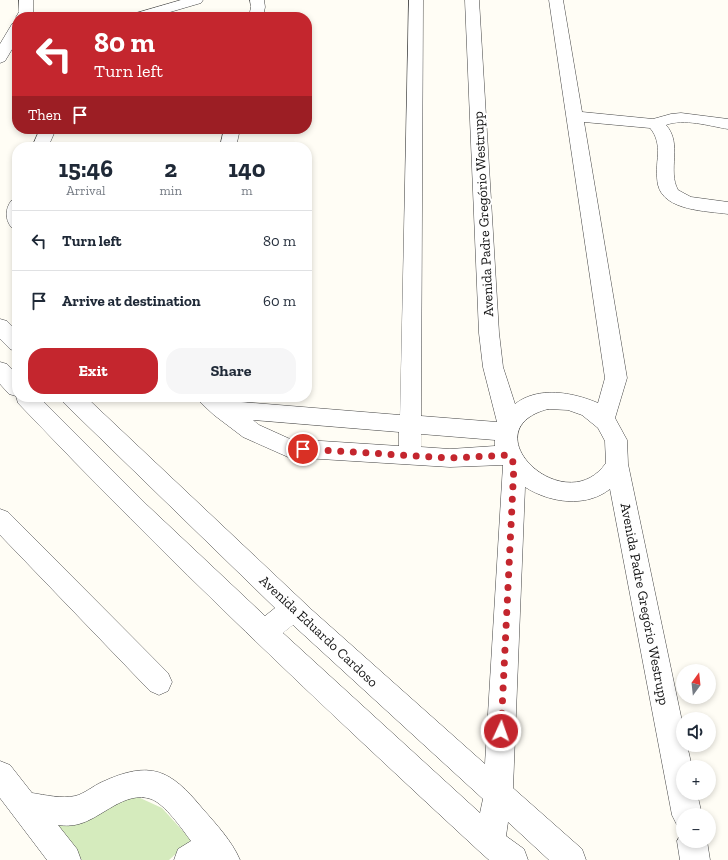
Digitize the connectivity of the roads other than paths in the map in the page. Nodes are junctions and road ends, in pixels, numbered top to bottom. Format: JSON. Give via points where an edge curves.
{"nodes":[{"id":1,"x":26,"y":0,"type":"edge"},
{"id":2,"x":196,"y":0,"type":"edge"},
{"id":3,"x":257,"y":0,"type":"edge"},
{"id":4,"x":416,"y":0,"type":"edge"},
{"id":5,"x":472,"y":0,"type":"edge"},
{"id":6,"x":556,"y":0,"type":"edge"},
{"id":7,"x":26,"y":12,"type":"edge"},
{"id":8,"x":155,"y":12,"type":"edge"},
{"id":9,"x":257,"y":12,"type":"edge"},
{"id":10,"x":12,"y":36,"type":"edge"},
{"id":11,"x":0,"y":58,"type":"edge"},
{"id":12,"x":574,"y":116,"type":"junction"},
{"id":13,"x":655,"y":124,"type":"junction"},
{"id":14,"x":728,"y":124,"type":"edge"},
{"id":15,"x":728,"y":208,"type":"edge"},
{"id":16,"x":0,"y":326,"type":"edge"},
{"id":17,"x":12,"y":339,"type":"edge"},
{"id":18,"x":0,"y":370,"type":"edge"},
{"id":19,"x":12,"y":383,"type":"edge"},
{"id":20,"x":31,"y":402,"type":"edge"},
{"id":21,"x":77,"y":402,"type":"edge"},
{"id":22,"x":216,"y":403,"type":"edge"},
{"id":23,"x":604,"y":419,"type":"junction"},
{"id":24,"x":411,"y":424,"type":"junction"},
{"id":25,"x":508,"y":429,"type":"junction"},
{"id":26,"x":410,"y":455,"type":"junction"},
{"id":27,"x":512,"y":460,"type":"junction"},
{"id":28,"x":617,"y":464,"type":"junction"},
{"id":29,"x":0,"y":519,"type":"edge"},
{"id":30,"x":293,"y":610,"type":"junction"},
{"id":31,"x":264,"y":634,"type":"junction"},
{"id":32,"x":159,"y":682,"type":"dead end"},
{"id":33,"x":0,"y":775,"type":"edge"},
{"id":34,"x":498,"y":794,"type":"junction"},
{"id":35,"x":26,"y":807,"type":"junction"},
{"id":36,"x":686,"y":808,"type":"edge"},
{"id":37,"x":490,"y":842,"type":"junction"},
{"id":38,"x":693,"y":848,"type":"edge"},
{"id":39,"x":208,"y":855,"type":"edge"},
{"id":40,"x":66,"y":860,"type":"edge"},
{"id":41,"x":512,"y":860,"type":"edge"},
{"id":42,"x":570,"y":860,"type":"edge"},
{"id":43,"x":695,"y":860,"type":"edge"}],
"edges":[{"from":1,"to":7,"type":"street"},
{"from":2,"to":8,"type":"street"},
{"from":3,"to":9,"type":"street"},
{"from":4,"to":24,"type":"street"},
{"from":5,"to":25,"type":"street","name":"Avenida Padre Gregório Westrupp","via":[[489,332],[493,367]]},
{"from":6,"to":12,"type":"street"},
{"from":10,"to":11,"type":"street"},
{"from":12,"to":13,"type":"street"},
{"from":12,"to":23,"type":"street","via":[[616,378]]},
{"from":13,"to":14,"type":"street","via":[[673,118]]},
{"from":13,"to":15,"type":"street","via":[[661,128],[665,137],[667,186],[672,194],[683,200]]},
{"from":16,"to":17,"type":"street"},
{"from":18,"to":19,"type":"street"},
{"from":20,"to":31,"type":"street","via":[[70,444]]},
{"from":21,"to":30,"type":"street","name":"Avenida Eduardo Cardoso"},
{"from":22,"to":24,"type":"street"},
{"from":22,"to":26,"type":"street","via":[[251,431],[288,448]]},
{"from":23,"to":25,"type":"street","via":[[591,409],[575,403],[542,401],[516,414]]},
{"from":23,"to":28,"type":"street","via":[[618,441]]},
{"from":24,"to":25,"type":"street"},
{"from":24,"to":26,"type":"street"},
{"from":25,"to":27,"type":"street","via":[[507,447]]},
{"from":26,"to":27,"type":"street"},
{"from":27,"to":28,"type":"street","via":[[527,477],[543,486],[561,491],[580,491],[596,486],[609,477]]},
{"from":27,"to":34,"type":"street"},
{"from":28,"to":36,"type":"street","name":"Avenida Padre Gregório Westrupp"},
{"from":29,"to":32,"type":"street"},
{"from":30,"to":31,"type":"street"},
{"from":30,"to":34,"type":"street","name":"Avenida Eduardo Cardoso"},
{"from":31,"to":37,"type":"street"},
{"from":33,"to":35,"type":"street"},
{"from":34,"to":37,"type":"street"},
{"from":34,"to":42,"type":"street","name":"Avenida Eduardo Cardoso"},
{"from":35,"to":39,"type":"street","via":[[79,810],[114,790],[145,784],[159,788],[178,803]]},
{"from":35,"to":40,"type":"street"},
{"from":37,"to":41,"type":"street"},
{"from":38,"to":43,"type":"street"}]}
